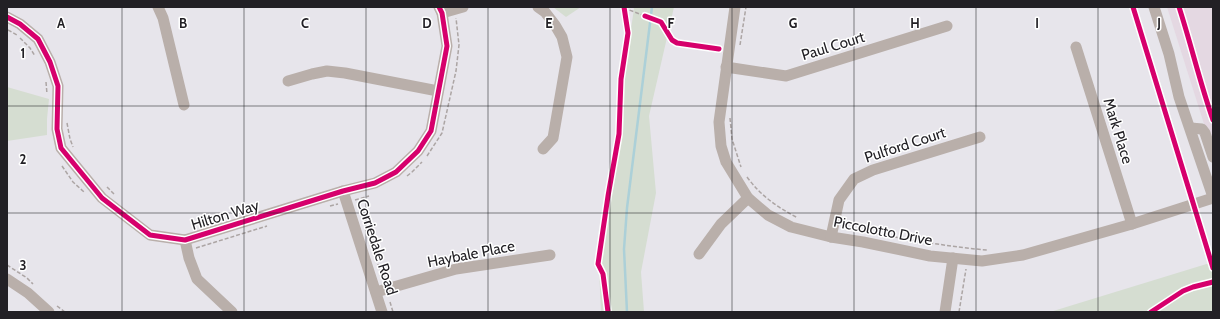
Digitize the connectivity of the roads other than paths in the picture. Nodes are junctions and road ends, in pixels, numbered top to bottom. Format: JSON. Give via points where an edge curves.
{"nodes":[{"id":1,"x":158,"y":7,"type":"edge"},
{"id":2,"x":538,"y":7,"type":"edge"},
{"id":3,"x":735,"y":7,"type":"edge"},
{"id":4,"x":1154,"y":7,"type":"edge"},
{"id":5,"x":449,"y":9,"type":"edge"},
{"id":6,"x":7,"y":17,"type":"edge"},
{"id":7,"x":947,"y":26,"type":"dead end"},
{"id":8,"x":1076,"y":47,"type":"dead end"},
{"id":9,"x":726,"y":67,"type":"junction"},
{"id":10,"x":288,"y":81,"type":"dead end"},
{"id":11,"x":438,"y":91,"type":"junction"},
{"id":12,"x":184,"y":105,"type":"dead end"},
{"id":13,"x":1191,"y":128,"type":"junction"},
{"id":14,"x":980,"y":137,"type":"dead end"},
{"id":15,"x":543,"y":149,"type":"dead end"},
{"id":16,"x":1213,"y":157,"type":"edge"},
{"id":17,"x":345,"y":197,"type":"junction"},
{"id":18,"x":1213,"y":197,"type":"edge"},
{"id":19,"x":748,"y":198,"type":"junction"},
{"id":20,"x":1132,"y":224,"type":"junction"},
{"id":21,"x":831,"y":237,"type":"junction"},
{"id":22,"x":186,"y":245,"type":"junction"},
{"id":23,"x":699,"y":254,"type":"dead end"},
{"id":24,"x":550,"y":255,"type":"dead end"},
{"id":25,"x":953,"y":258,"type":"junction"},
{"id":26,"x":7,"y":280,"type":"edge"},
{"id":27,"x":381,"y":291,"type":"junction"},
{"id":28,"x":49,"y":312,"type":"edge"},
{"id":29,"x":232,"y":312,"type":"edge"},
{"id":30,"x":382,"y":312,"type":"edge"},
{"id":31,"x":945,"y":312,"type":"edge"}],
"edges":[{"from":1,"to":12,"type":"street","via":[[163,18]]},
{"from":2,"to":15,"type":"street","via":[[555,24],[562,37],[567,57],[553,138]]},
{"from":3,"to":9,"type":"street","name":"Piccolotto Drive"},
{"from":4,"to":13,"type":"street","via":[[1179,97]]},
{"from":5,"to":11,"type":"street","name":"Hilton Way","via":[[447,46]]},
{"from":6,"to":22,"type":"street","name":"Hilton Way","via":[[20,24],[38,40],[50,62],[58,86],[57,129],[61,148],[102,198],[150,235]]},
{"from":7,"to":9,"type":"street","name":"Paul Court","via":[[786,76]]},
{"from":8,"to":20,"type":"street","name":"Mark Place"},
{"from":9,"to":19,"type":"street","name":"Piccolotto Drive","via":[[719,122],[721,146],[726,162]]},
{"from":10,"to":11,"type":"street","via":[[327,71]]},
{"from":11,"to":17,"type":"street","name":"Hilton Way","via":[[431,131],[418,151],[396,172]]},
{"from":13,"to":16,"type":"street","via":[[1202,129]]},
{"from":13,"to":18,"type":"street"},
{"from":14,"to":21,"type":"street","name":"Pulford Court","via":[[873,170],[854,179],[839,200]]},
{"from":17,"to":22,"type":"street","name":"Hilton Way"},
{"from":17,"to":27,"type":"street","name":"Corriedale Road"},
{"from":18,"to":20,"type":"street","name":"Piccolotto Drive"},
{"from":19,"to":21,"type":"street","name":"Piccolotto Drive","via":[[768,215],[791,227]]},
{"from":19,"to":23,"type":"street","via":[[721,224]]},
{"from":20,"to":25,"type":"street","name":"Piccolotto Drive","via":[[1023,255],[982,261]]},
{"from":21,"to":25,"type":"street","name":"Piccolotto Drive"},
{"from":22,"to":29,"type":"street","via":[[197,279]]},
{"from":24,"to":27,"type":"street","name":"Haybale Place","via":[[456,269]]},
{"from":25,"to":31,"type":"street"},
{"from":26,"to":28,"type":"street","via":[[28,293]]},
{"from":27,"to":30,"type":"street","name":"Corriedale Road"}]}
